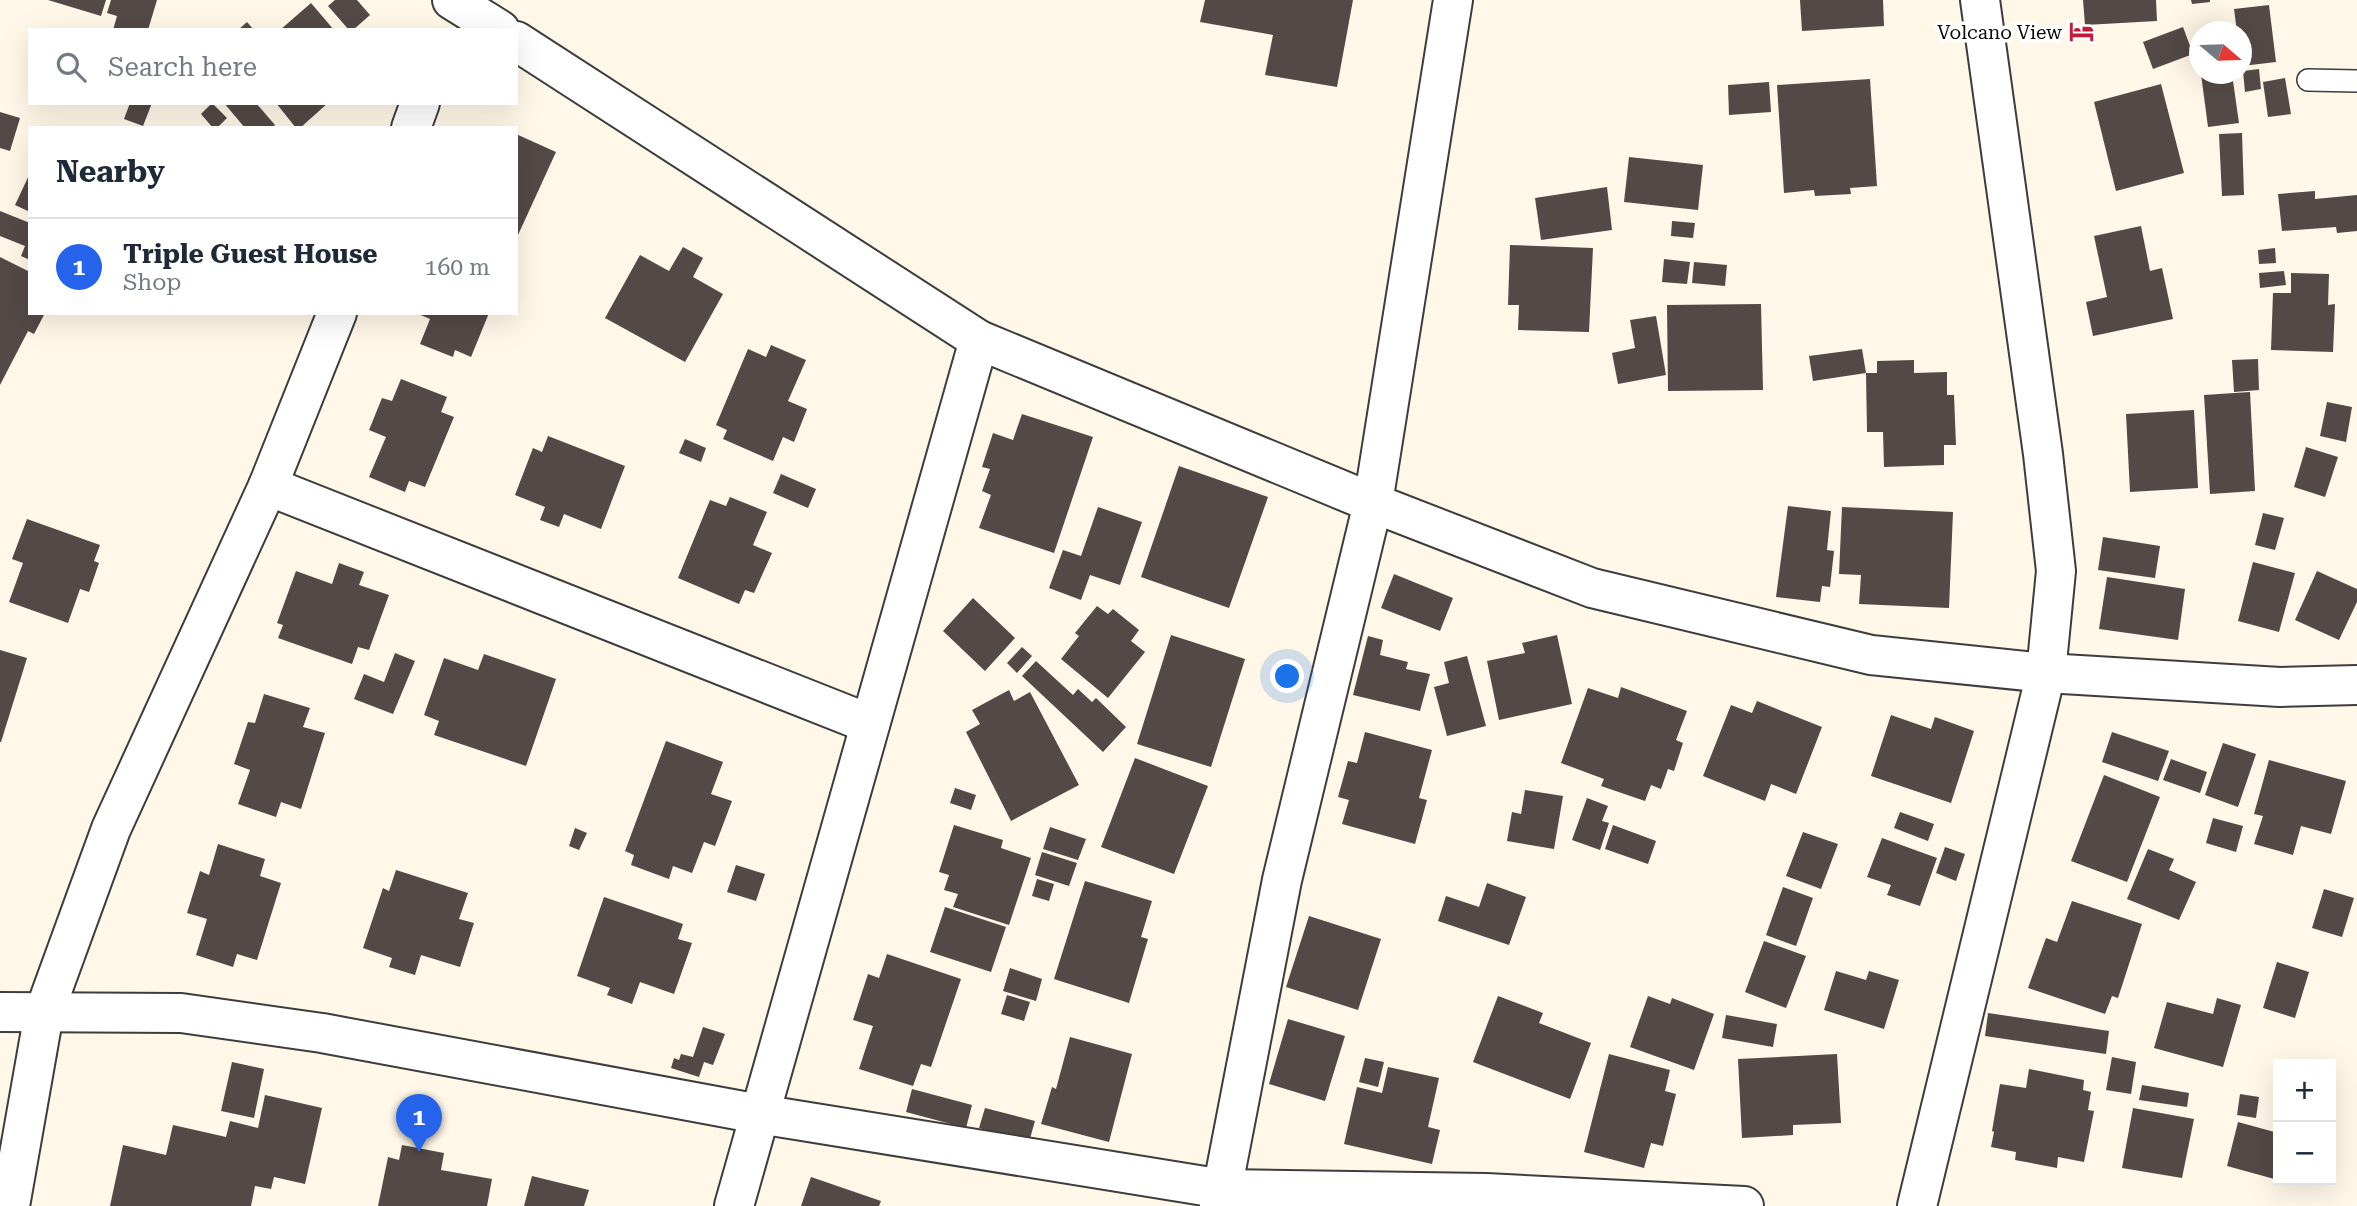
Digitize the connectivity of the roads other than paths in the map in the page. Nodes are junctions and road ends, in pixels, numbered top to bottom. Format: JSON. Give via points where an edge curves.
{"nodes":[{"id":1,"x":1453,"y":0,"type":"edge"},
{"id":2,"x":1980,"y":0,"type":"edge"},
{"id":3,"x":455,"y":8,"type":"edge"},
{"id":4,"x":496,"y":28,"type":"edge"},
{"id":5,"x":518,"y":41,"type":"edge"},
{"id":6,"x":2308,"y":80,"type":"dead end"},
{"id":7,"x":2357,"y":81,"type":"edge"},
{"id":8,"x":419,"y":105,"type":"edge"},
{"id":9,"x":412,"y":126,"type":"edge"},
{"id":10,"x":336,"y":315,"type":"edge"},
{"id":11,"x":979,"y":340,"type":"junction"},
{"id":12,"x":268,"y":486,"type":"junction"},
{"id":13,"x":1373,"y":503,"type":"junction"},
{"id":14,"x":2046,"y":673,"type":"junction"},
{"id":15,"x":2357,"y":685,"type":"edge"},
{"id":16,"x":870,"y":724,"type":"junction"},
{"id":17,"x":0,"y":1012,"type":"edge"},
{"id":18,"x":44,"y":1013,"type":"junction"},
{"id":19,"x":759,"y":1114,"type":"junction"},
{"id":20,"x":1221,"y":1198,"type":"edge"},
{"id":21,"x":10,"y":1206,"type":"edge"},
{"id":22,"x":734,"y":1206,"type":"edge"},
{"id":23,"x":1744,"y":1206,"type":"edge"},
{"id":24,"x":1917,"y":1206,"type":"edge"}],
"edges":[{"from":1,"to":13,"type":"street"},
{"from":2,"to":14,"type":"street","via":[[2056,571]]},
{"from":3,"to":4,"type":"street"},
{"from":5,"to":11,"type":"street"},
{"from":6,"to":7,"type":"lane"},
{"from":8,"to":9,"type":"street"},
{"from":10,"to":12,"type":"street"},
{"from":11,"to":13,"type":"street"},
{"from":11,"to":16,"type":"street"},
{"from":12,"to":16,"type":"street"},
{"from":12,"to":18,"type":"street","via":[[111,829]]},
{"from":13,"to":14,"type":"street","via":[[1592,588],[1871,655]]},
{"from":13,"to":20,"type":"street","via":[[1282,880]]},
{"from":14,"to":15,"type":"street","via":[[2280,687]]},
{"from":14,"to":24,"type":"street"},
{"from":16,"to":19,"type":"street"},
{"from":17,"to":18,"type":"street"},
{"from":18,"to":19,"type":"street","via":[[194,1015],[322,1033]]},
{"from":18,"to":21,"type":"street"},
{"from":19,"to":20,"type":"street"},
{"from":19,"to":22,"type":"street"},
{"from":20,"to":23,"type":"street","via":[[1486,1193]]}]}
